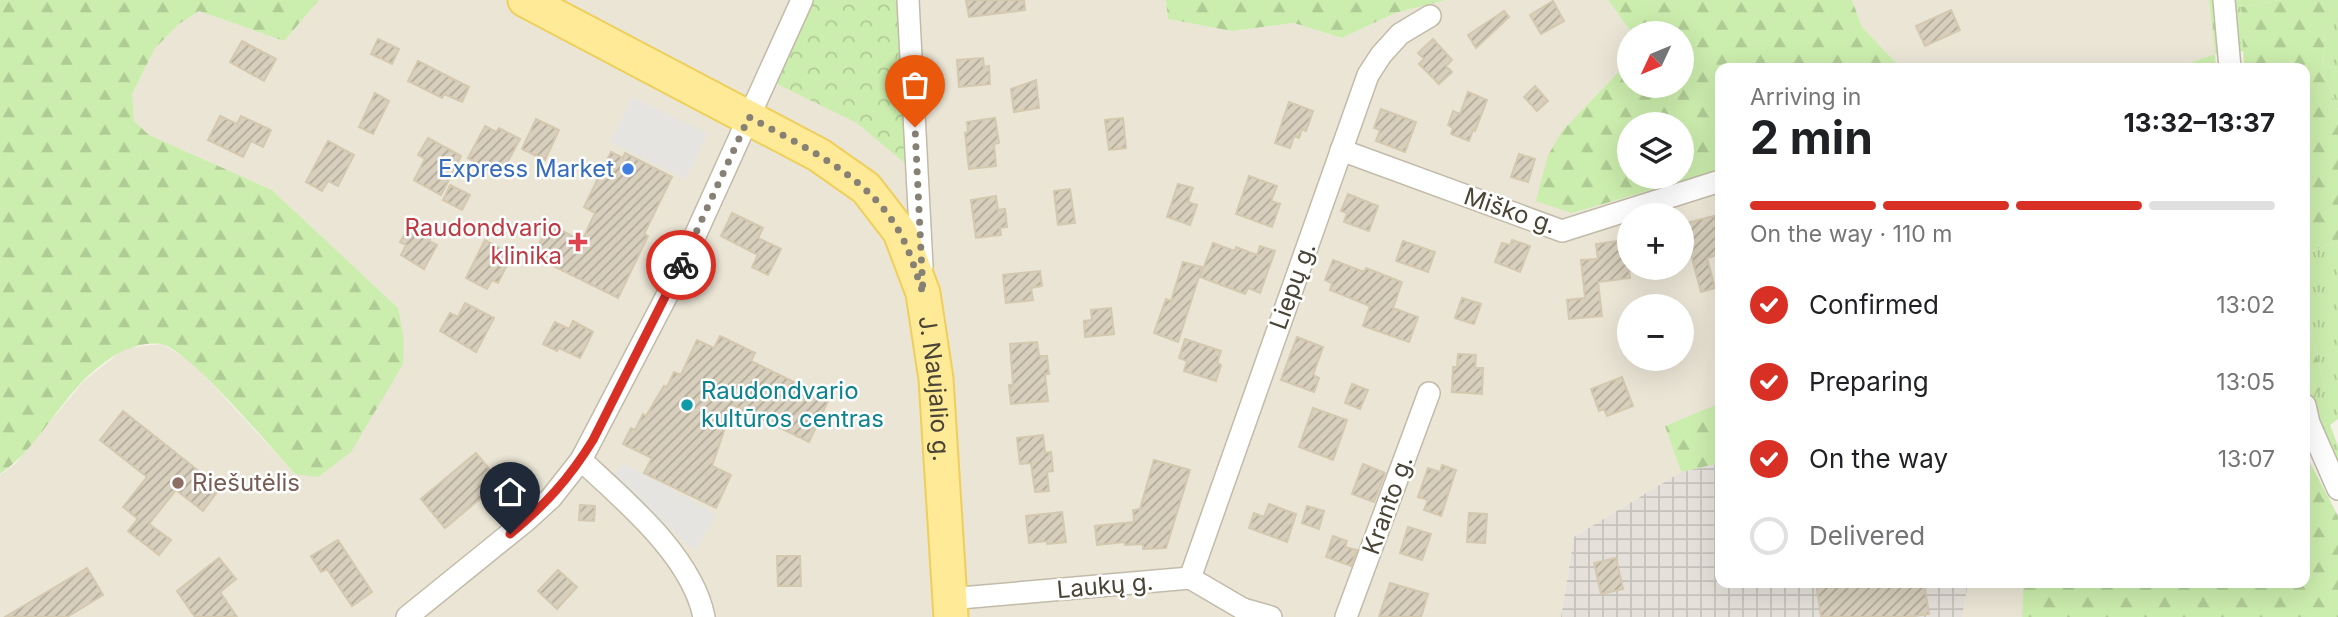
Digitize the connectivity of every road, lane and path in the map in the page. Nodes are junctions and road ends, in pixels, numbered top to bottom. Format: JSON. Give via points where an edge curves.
{"nodes":[{"id":1,"x":525,"y":0,"type":"edge"},
{"id":2,"x":802,"y":0,"type":"edge"},
{"id":3,"x":908,"y":0,"type":"edge"},
{"id":4,"x":2224,"y":0,"type":"edge"},
{"id":5,"x":1430,"y":16,"type":"dead end"},
{"id":6,"x":2230,"y":63,"type":"edge"},
{"id":7,"x":749,"y":117,"type":"junction"},
{"id":8,"x":1342,"y":150,"type":"junction"},
{"id":9,"x":1715,"y":183,"type":"edge"},
{"id":10,"x":923,"y":293,"type":"junction"},
{"id":11,"x":1429,"y":393,"type":"dead end"},
{"id":12,"x":2310,"y":424,"type":"edge"},
{"id":13,"x":581,"y":460,"type":"junction"},
{"id":14,"x":2338,"y":489,"type":"edge"},
{"id":15,"x":1190,"y":578,"type":"junction"},
{"id":16,"x":950,"y":608,"type":"edge"},
{"id":17,"x":1246,"y":613,"type":"edge"},
{"id":18,"x":407,"y":617,"type":"edge"},
{"id":19,"x":704,"y":617,"type":"edge"},
{"id":20,"x":1271,"y":617,"type":"edge"},
{"id":21,"x":1346,"y":617,"type":"edge"}],
"edges":[{"from":1,"to":7,"type":"main road","name":"J. Naujalio g."},
{"from":2,"to":7,"type":"street"},
{"from":3,"to":10,"type":"street"},
{"from":4,"to":6,"type":"street"},
{"from":5,"to":8,"type":"street","name":"Liepų g.","via":[[1400,34],[1381,55],[1368,75]]},
{"from":7,"to":10,"type":"main road","name":"J. Naujalio g.","via":[[819,155],[866,188],[900,232]]},
{"from":7,"to":13,"type":"street","via":[[668,293]]},
{"from":8,"to":9,"type":"street","name":"Miško g.","via":[[1562,231]]},
{"from":8,"to":15,"type":"street","name":"Liepų g."},
{"from":10,"to":16,"type":"main road","name":"J. Naujalio g.","via":[[936,379]]},
{"from":11,"to":21,"type":"street","name":"Kranto g."},
{"from":12,"to":14,"type":"street"},
{"from":13,"to":18,"type":"street","via":[[536,512]]},
{"from":13,"to":19,"type":"street","via":[[681,563]]},
{"from":15,"to":16,"type":"street","name":"Laukų g."},
{"from":15,"to":17,"type":"street","name":"Laukų g."},
{"from":17,"to":20,"type":"street","name":"Laukų g."}]}
